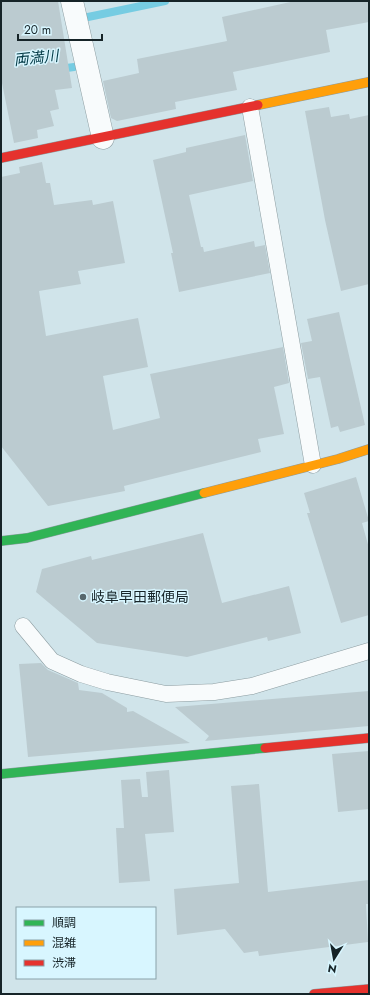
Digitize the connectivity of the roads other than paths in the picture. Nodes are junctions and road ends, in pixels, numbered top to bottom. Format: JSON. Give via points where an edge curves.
{"nodes":[{"id":1,"x":72,"y":1,"type":"edge"},
{"id":2,"x":369,"y":82,"type":"edge"},
{"id":3,"x":250,"y":107,"type":"junction"},
{"id":4,"x":103,"y":138,"type":"junction"},
{"id":5,"x":1,"y":158,"type":"edge"},
{"id":6,"x":369,"y":449,"type":"edge"},
{"id":7,"x":313,"y":465,"type":"junction"},
{"id":8,"x":1,"y":541,"type":"edge"},
{"id":9,"x":23,"y":626,"type":"dead end"},
{"id":10,"x":369,"y":651,"type":"edge"},
{"id":11,"x":369,"y":738,"type":"edge"},
{"id":12,"x":1,"y":774,"type":"edge"},
{"id":13,"x":369,"y":989,"type":"edge"},
{"id":14,"x":314,"y":994,"type":"edge"}],
"edges":[{"from":1,"to":4,"type":"street"},
{"from":2,"to":3,"type":"street"},
{"from":3,"to":4,"type":"street"},
{"from":3,"to":7,"type":"lane"},
{"from":4,"to":5,"type":"street"},
{"from":6,"to":7,"type":"street"},
{"from":7,"to":8,"type":"street","via":[[27,538]]},
{"from":9,"to":10,"type":"lane","via":[[52,661],[107,682],[166,694],[214,692],[252,686]]},
{"from":11,"to":12,"type":"street"},
{"from":13,"to":14,"type":"street"}]}
